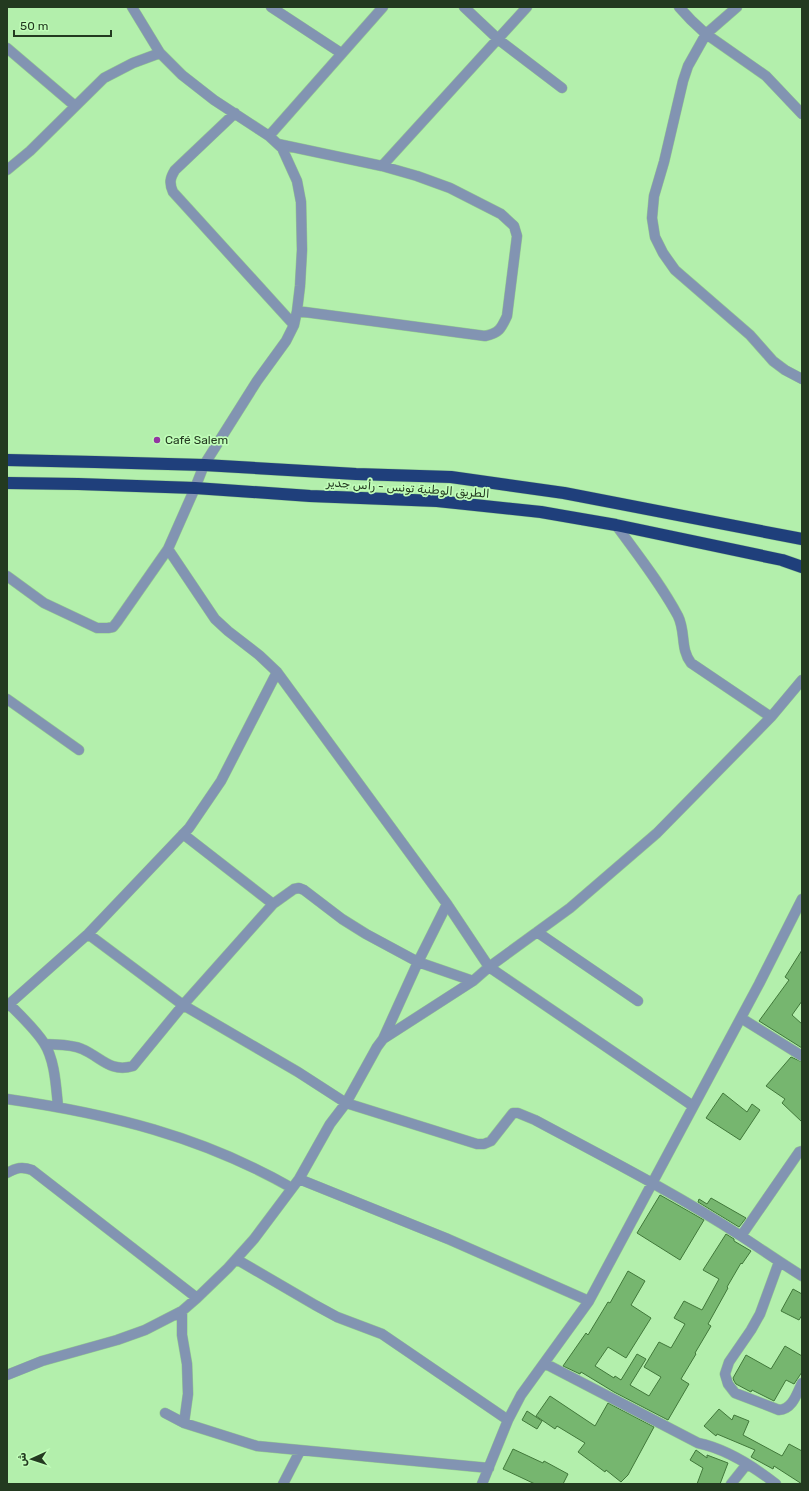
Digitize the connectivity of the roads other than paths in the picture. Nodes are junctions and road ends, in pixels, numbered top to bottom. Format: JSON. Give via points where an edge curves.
{"nodes":[{"id":1,"x":132,"y":7,"type":"edge"},
{"id":2,"x":270,"y":7,"type":"edge"},
{"id":3,"x":383,"y":7,"type":"edge"},
{"id":4,"x":464,"y":7,"type":"edge"},
{"id":5,"x":527,"y":7,"type":"edge"},
{"id":6,"x":679,"y":7,"type":"edge"},
{"id":7,"x":737,"y":7,"type":"edge"},
{"id":8,"x":706,"y":34,"type":"junction"},
{"id":9,"x":499,"y":40,"type":"junction"},
{"id":10,"x":7,"y":48,"type":"edge"},
{"id":11,"x":160,"y":53,"type":"junction"},
{"id":12,"x":341,"y":53,"type":"junction"},
{"id":13,"x":562,"y":88,"type":"dead end"},
{"id":14,"x":74,"y":106,"type":"junction"},
{"id":15,"x":235,"y":113,"type":"junction"},
{"id":16,"x":802,"y":114,"type":"edge"},
{"id":17,"x":269,"y":136,"type":"junction"},
{"id":18,"x":278,"y":144,"type":"junction"},
{"id":19,"x":382,"y":166,"type":"junction"},
{"id":20,"x":7,"y":170,"type":"edge"},
{"id":21,"x":297,"y":311,"type":"junction"},
{"id":22,"x":294,"y":325,"type":"junction"},
{"id":23,"x":802,"y":379,"type":"edge"},
{"id":24,"x":7,"y":460,"type":"edge"},
{"id":25,"x":204,"y":465,"type":"junction"},
{"id":26,"x":7,"y":484,"type":"edge"},
{"id":27,"x":195,"y":488,"type":"junction"},
{"id":28,"x":616,"y":524,"type":"junction"},
{"id":29,"x":802,"y":539,"type":"edge"},
{"id":30,"x":168,"y":549,"type":"junction"},
{"id":31,"x":802,"y":567,"type":"edge"},
{"id":32,"x":7,"y":576,"type":"edge"},
{"id":33,"x":277,"y":672,"type":"junction"},
{"id":34,"x":802,"y":680,"type":"edge"},
{"id":35,"x":7,"y":699,"type":"edge"},
{"id":36,"x":771,"y":717,"type":"junction"},
{"id":37,"x":79,"y":750,"type":"dead end"},
{"id":38,"x":183,"y":834,"type":"junction"},
{"id":39,"x":802,"y":899,"type":"edge"},
{"id":40,"x":273,"y":904,"type":"junction"},
{"id":41,"x":447,"y":904,"type":"junction"},
{"id":42,"x":537,"y":932,"type":"junction"},
{"id":43,"x":88,"y":934,"type":"junction"},
{"id":44,"x":418,"y":962,"type":"junction"},
{"id":45,"x":489,"y":967,"type":"junction"},
{"id":46,"x":473,"y":982,"type":"junction"},
{"id":47,"x":638,"y":1001,"type":"dead end"},
{"id":48,"x":8,"y":1005,"type":"edge"},
{"id":49,"x":183,"y":1005,"type":"junction"},
{"id":50,"x":741,"y":1018,"type":"junction"},
{"id":51,"x":384,"y":1039,"type":"junction"},
{"id":52,"x":45,"y":1044,"type":"junction"},
{"id":53,"x":802,"y":1056,"type":"edge"},
{"id":54,"x":7,"y":1099,"type":"edge"},
{"id":55,"x":346,"y":1103,"type":"junction"},
{"id":56,"x":58,"y":1106,"type":"junction"},
{"id":57,"x":693,"y":1106,"type":"junction"},
{"id":58,"x":802,"y":1151,"type":"edge"},
{"id":59,"x":7,"y":1173,"type":"edge"},
{"id":60,"x":299,"y":1179,"type":"junction"},
{"id":61,"x":652,"y":1183,"type":"junction"},
{"id":62,"x":292,"y":1188,"type":"junction"},
{"id":63,"x":741,"y":1236,"type":"junction"},
{"id":64,"x":236,"y":1259,"type":"junction"},
{"id":65,"x":779,"y":1262,"type":"junction"},
{"id":66,"x":802,"y":1276,"type":"edge"},
{"id":67,"x":197,"y":1298,"type":"junction"},
{"id":68,"x":589,"y":1301,"type":"junction"},
{"id":69,"x":182,"y":1311,"type":"junction"},
{"id":70,"x":544,"y":1363,"type":"junction"},
{"id":71,"x":7,"y":1375,"type":"edge"},
{"id":72,"x":802,"y":1383,"type":"edge"},
{"id":73,"x":165,"y":1413,"type":"dead end"},
{"id":74,"x":508,"y":1420,"type":"junction"},
{"id":75,"x":184,"y":1423,"type":"junction"},
{"id":76,"x":300,"y":1451,"type":"junction"},
{"id":77,"x":747,"y":1464,"type":"junction"},
{"id":78,"x":488,"y":1468,"type":"junction"},
{"id":79,"x":283,"y":1484,"type":"edge"},
{"id":80,"x":482,"y":1484,"type":"edge"},
{"id":81,"x":731,"y":1484,"type":"edge"},
{"id":82,"x":776,"y":1484,"type":"edge"}],
"edges":[{"from":1,"to":11,"type":"street"},
{"from":2,"to":12,"type":"street"},
{"from":3,"to":12,"type":"street"},
{"from":4,"to":9,"type":"street"},
{"from":5,"to":9,"type":"street"},
{"from":6,"to":8,"type":"street"},
{"from":7,"to":8,"type":"street"},
{"from":8,"to":16,"type":"street","via":[[766,76]]},
{"from":8,"to":23,"type":"street","via":[[688,66],[683,81],[654,196],[652,218],[655,237],[674,270],[750,335],[773,360]]},
{"from":9,"to":13,"type":"street"},
{"from":9,"to":19,"type":"street"},
{"from":10,"to":14,"type":"street"},
{"from":11,"to":14,"type":"street","via":[[119,69],[104,78]]},
{"from":11,"to":15,"type":"street","via":[[187,79]]},
{"from":12,"to":17,"type":"street"},
{"from":14,"to":20,"type":"street","via":[[30,151]]},
{"from":15,"to":17,"type":"street"},
{"from":15,"to":22,"type":"street","via":[[175,170],[170,186]]},
{"from":17,"to":18,"type":"street"},
{"from":18,"to":19,"type":"street"},
{"from":18,"to":21,"type":"street","via":[[297,181],[301,202],[302,250]]},
{"from":19,"to":21,"type":"street","via":[[450,188],[500,214],[514,226],[517,236],[503,325],[498,332],[485,336]]},
{"from":21,"to":22,"type":"street"},
{"from":22,"to":25,"type":"street"},
{"from":24,"to":25,"type":"highway","name":"الطريق الوطنية تونس - رأس جدير"},
{"from":25,"to":27,"type":"street"},
{"from":25,"to":29,"type":"highway","name":"الطريق الوطنية تونس - رأس جدير","via":[[451,477],[564,493]]},
{"from":26,"to":27,"type":"highway","name":"الطريق الوطنية تونس - رأس جدير"},
{"from":27,"to":28,"type":"highway","name":"الطريق الوطنية تونس - رأس جدير","via":[[437,501],[541,512]]},
{"from":27,"to":30,"type":"street"},
{"from":28,"to":31,"type":"highway","name":"الطريق الوطنية تونس - رأس جدير","via":[[782,560]]},
{"from":28,"to":36,"type":"street","via":[[664,592],[679,618],[682,642],[691,663]]},
{"from":30,"to":32,"type":"street","via":[[117,622],[108,628],[97,628],[58,611]]},
{"from":30,"to":33,"type":"street","via":[[215,619]]},
{"from":33,"to":38,"type":"street","via":[[221,781]]},
{"from":33,"to":41,"type":"street"},
{"from":34,"to":36,"type":"street"},
{"from":35,"to":37,"type":"street"},
{"from":36,"to":42,"type":"street","via":[[657,834],[570,908]]},
{"from":38,"to":40,"type":"street"},
{"from":38,"to":43,"type":"street"},
{"from":39,"to":50,"type":"street"},
{"from":40,"to":44,"type":"street","via":[[294,889],[304,890],[342,919]]},
{"from":40,"to":49,"type":"street"},
{"from":41,"to":44,"type":"street"},
{"from":41,"to":45,"type":"street"},
{"from":42,"to":45,"type":"street"},
{"from":42,"to":47,"type":"street"},
{"from":43,"to":48,"type":"street"},
{"from":43,"to":49,"type":"street"},
{"from":44,"to":46,"type":"street"},
{"from":44,"to":51,"type":"street"},
{"from":45,"to":46,"type":"street"},
{"from":45,"to":57,"type":"street"},
{"from":46,"to":51,"type":"street"},
{"from":48,"to":52,"type":"street"},
{"from":49,"to":52,"type":"street","via":[[133,1066],[124,1069],[115,1068],[74,1046]]},
{"from":49,"to":55,"type":"street"},
{"from":50,"to":53,"type":"street"},
{"from":50,"to":57,"type":"street"},
{"from":51,"to":55,"type":"street"},
{"from":52,"to":56,"type":"street","via":[[50,1055]]},
{"from":54,"to":56,"type":"street"},
{"from":55,"to":60,"type":"street","via":[[330,1124]]},
{"from":55,"to":61,"type":"street","via":[[477,1144],[491,1141],[513,1113],[518,1113],[536,1120]]},
{"from":56,"to":62,"type":"street","via":[[158,1130],[212,1149]]},
{"from":57,"to":61,"type":"street"},
{"from":58,"to":63,"type":"street"},
{"from":59,"to":67,"type":"street","via":[[16,1168],[25,1167],[32,1170]]},
{"from":60,"to":62,"type":"street"},
{"from":60,"to":68,"type":"street","via":[[448,1239]]},
{"from":61,"to":63,"type":"street"},
{"from":61,"to":68,"type":"street"},
{"from":62,"to":64,"type":"street"},
{"from":63,"to":65,"type":"street"},
{"from":64,"to":67,"type":"street"},
{"from":64,"to":74,"type":"street","via":[[337,1317],[382,1334]]},
{"from":65,"to":66,"type":"street"},
{"from":65,"to":72,"type":"street","via":[[760,1314],[729,1362],[726,1374],[728,1384],[735,1393],[779,1410],[791,1405]]},
{"from":67,"to":69,"type":"street"},
{"from":68,"to":70,"type":"street"},
{"from":69,"to":71,"type":"street","via":[[145,1330],[42,1361]]},
{"from":69,"to":75,"type":"street","via":[[188,1394]]},
{"from":70,"to":74,"type":"street","via":[[521,1395]]},
{"from":70,"to":77,"type":"street","via":[[687,1438],[730,1453]]},
{"from":73,"to":75,"type":"street"},
{"from":74,"to":78,"type":"street"},
{"from":75,"to":76,"type":"street","via":[[257,1446]]},
{"from":76,"to":78,"type":"street"},
{"from":76,"to":79,"type":"street"},
{"from":77,"to":81,"type":"street"},
{"from":77,"to":82,"type":"street"},
{"from":78,"to":80,"type":"street"}]}
